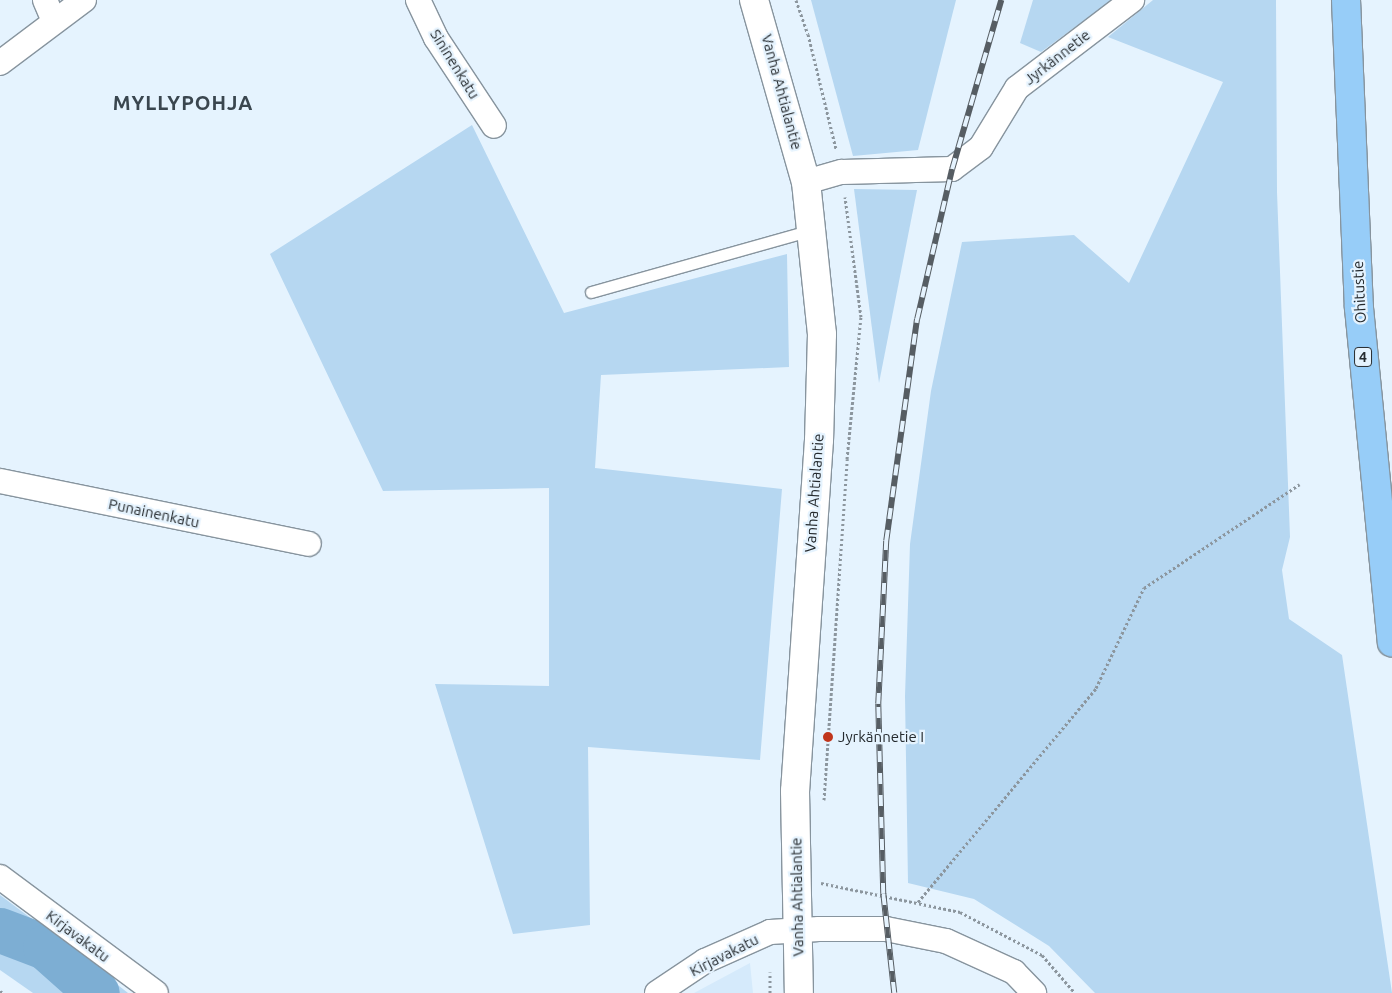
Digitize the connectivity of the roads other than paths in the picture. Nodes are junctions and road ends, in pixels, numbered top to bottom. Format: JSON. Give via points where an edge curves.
{"nodes":[{"id":1,"x":84,"y":0,"type":"edge"},
{"id":2,"x":418,"y":0,"type":"edge"},
{"id":3,"x":754,"y":0,"type":"edge"},
{"id":4,"x":1132,"y":0,"type":"edge"},
{"id":5,"x":1346,"y":0,"type":"edge"},
{"id":6,"x":50,"y":11,"type":"edge"},
{"id":7,"x":0,"y":63,"type":"edge"},
{"id":8,"x":494,"y":126,"type":"dead end"},
{"id":9,"x":806,"y":182,"type":"junction"},
{"id":10,"x":812,"y":230,"type":"junction"},
{"id":11,"x":590,"y":292,"type":"dead end"},
{"id":12,"x":0,"y":481,"type":"edge"},
{"id":13,"x":309,"y":544,"type":"dead end"},
{"id":14,"x":1392,"y":642,"type":"edge"},
{"id":15,"x":0,"y":877,"type":"edge"},
{"id":16,"x":797,"y":931,"type":"junction"},
{"id":17,"x":156,"y":993,"type":"edge"},
{"id":18,"x":657,"y":993,"type":"edge"},
{"id":19,"x":799,"y":993,"type":"edge"},
{"id":20,"x":1034,"y":993,"type":"edge"}],
"edges":[{"from":1,"to":6,"type":"street"},
{"from":2,"to":8,"type":"street","name":"Sininenkatu","via":[[436,38]]},
{"from":3,"to":9,"type":"street","name":"Vanha Ahtialantie"},
{"from":4,"to":9,"type":"street","name":"Jyrkännetie","via":[[1017,88],[981,147],[952,169],[842,172]]},
{"from":5,"to":14,"type":"highway","name":"Ohitustie","number":"4","via":[[1359,308]]},
{"from":6,"to":7,"type":"street"},
{"from":9,"to":10,"type":"street","name":"Vanha Ahtialantie"},
{"from":10,"to":11,"type":"lane"},
{"from":10,"to":16,"type":"street","name":"Vanha Ahtialantie","via":[[822,334],[819,440],[795,790]]},
{"from":12,"to":13,"type":"street","name":"Punainenkatu"},
{"from":15,"to":17,"type":"street","name":"Kirjavakatu"},
{"from":16,"to":18,"type":"street","name":"Kirjavakatu","via":[[770,932],[705,961]]},
{"from":16,"to":19,"type":"street","name":"Vanha Ahtialantie"},
{"from":16,"to":20,"type":"street","name":"Kirjavakatu","via":[[886,929],[946,941],[1014,972]]}]}
